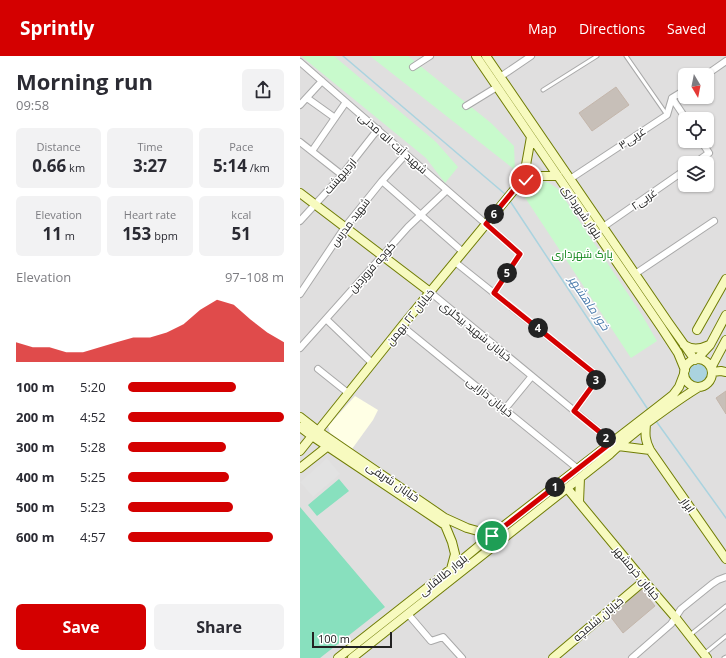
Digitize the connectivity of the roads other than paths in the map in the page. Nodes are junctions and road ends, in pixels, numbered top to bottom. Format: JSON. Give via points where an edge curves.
{"nodes":[{"id":1,"x":430,"y":56,"type":"edge"},
{"id":2,"x":476,"y":56,"type":"edge"},
{"id":3,"x":486,"y":56,"type":"edge"},
{"id":4,"x":531,"y":56,"type":"edge"},
{"id":5,"x":597,"y":56,"type":"edge"},
{"id":6,"x":626,"y":56,"type":"edge"},
{"id":7,"x":726,"y":61,"type":"edge"},
{"id":8,"x":300,"y":62,"type":"edge"},
{"id":9,"x":413,"y":68,"type":"dead end"},
{"id":10,"x":714,"y":69,"type":"edge"},
{"id":11,"x":500,"y":77,"type":"junction"},
{"id":12,"x":322,"y":81,"type":"junction"},
{"id":13,"x":497,"y":87,"type":"junction"},
{"id":14,"x":543,"y":90,"type":"dead end"},
{"id":15,"x":678,"y":94,"type":"edge"},
{"id":16,"x":307,"y":98,"type":"junction"},
{"id":17,"x":672,"y":98,"type":"junction"},
{"id":18,"x":346,"y":102,"type":"junction"},
{"id":19,"x":300,"y":105,"type":"edge"},
{"id":20,"x":466,"y":106,"type":"dead end"},
{"id":21,"x":681,"y":112,"type":"edge"},
{"id":22,"x":667,"y":115,"type":"junction"},
{"id":23,"x":335,"y":118,"type":"junction"},
{"id":24,"x":378,"y":129,"type":"junction"},
{"id":25,"x":531,"y":137,"type":"junction"},
{"id":26,"x":300,"y":142,"type":"edge"},
{"id":27,"x":706,"y":148,"type":"edge"},
{"id":28,"x":312,"y":151,"type":"junction"},
{"id":29,"x":406,"y":154,"type":"junction"},
{"id":30,"x":705,"y":156,"type":"edge"},
{"id":31,"x":342,"y":175,"type":"junction"},
{"id":32,"x":678,"y":175,"type":"edge"},
{"id":33,"x":558,"y":176,"type":"junction"},
{"id":34,"x":570,"y":179,"type":"junction"},
{"id":35,"x":382,"y":181,"type":"junction"},
{"id":36,"x":448,"y":190,"type":"junction"},
{"id":37,"x":514,"y":190,"type":"junction"},
{"id":38,"x":300,"y":193,"type":"edge"},
{"id":39,"x":315,"y":204,"type":"junction"},
{"id":40,"x":420,"y":215,"type":"junction"},
{"id":41,"x":300,"y":221,"type":"edge"},
{"id":42,"x":714,"y":221,"type":"dead end"},
{"id":43,"x":486,"y":224,"type":"junction"},
{"id":44,"x":345,"y":227,"type":"junction"},
{"id":45,"x":603,"y":227,"type":"junction"},
{"id":46,"x":463,"y":252,"type":"junction"},
{"id":47,"x":382,"y":256,"type":"junction"},
{"id":48,"x":455,"y":262,"type":"junction"},
{"id":49,"x":635,"y":274,"type":"junction"},
{"id":50,"x":726,"y":279,"type":"edge"},
{"id":51,"x":430,"y":292,"type":"junction"},
{"id":52,"x":494,"y":293,"type":"junction"},
{"id":53,"x":300,"y":294,"type":"edge"},
{"id":54,"x":726,"y":314,"type":"edge"},
{"id":55,"x":326,"y":318,"type":"junction"},
{"id":56,"x":664,"y":324,"type":"junction"},
{"id":57,"x":402,"y":326,"type":"junction"},
{"id":58,"x":697,"y":330,"type":"dead end"},
{"id":59,"x":726,"y":340,"type":"edge"},
{"id":60,"x":684,"y":345,"type":"junction"},
{"id":61,"x":710,"y":345,"type":"junction"},
{"id":62,"x":300,"y":348,"type":"edge"},
{"id":63,"x":696,"y":360,"type":"junction"},
{"id":64,"x":372,"y":363,"type":"junction"},
{"id":65,"x":318,"y":370,"type":"dead end"},
{"id":66,"x":711,"y":370,"type":"junction"},
{"id":67,"x":684,"y":372,"type":"junction"},
{"id":68,"x":726,"y":372,"type":"edge"},
{"id":69,"x":532,"y":376,"type":"junction"},
{"id":70,"x":699,"y":387,"type":"junction"},
{"id":71,"x":348,"y":393,"type":"junction"},
{"id":72,"x":661,"y":408,"type":"junction"},
{"id":73,"x":505,"y":409,"type":"junction"},
{"id":74,"x":574,"y":411,"type":"junction"},
{"id":75,"x":300,"y":418,"type":"edge"},
{"id":76,"x":645,"y":422,"type":"junction"},
{"id":77,"x":300,"y":427,"type":"edge"},
{"id":78,"x":315,"y":433,"type":"junction"},
{"id":79,"x":330,"y":443,"type":"junction"},
{"id":80,"x":615,"y":444,"type":"junction"},
{"id":81,"x":650,"y":450,"type":"junction"},
{"id":82,"x":300,"y":451,"type":"edge"},
{"id":83,"x":300,"y":468,"type":"edge"},
{"id":84,"x":578,"y":469,"type":"junction"},
{"id":85,"x":580,"y":478,"type":"junction"},
{"id":86,"x":567,"y":488,"type":"junction"},
{"id":87,"x":406,"y":495,"type":"junction"},
{"id":88,"x":579,"y":502,"type":"junction"},
{"id":89,"x":492,"y":536,"type":"junction"},
{"id":90,"x":726,"y":559,"type":"edge"},
{"id":91,"x":451,"y":569,"type":"junction"},
{"id":92,"x":726,"y":577,"type":"edge"},
{"id":93,"x":644,"y":581,"type":"junction"},
{"id":94,"x":726,"y":606,"type":"edge"},
{"id":95,"x":408,"y":614,"type":"junction"},
{"id":96,"x":675,"y":618,"type":"junction"},
{"id":97,"x":689,"y":636,"type":"junction"},
{"id":98,"x":726,"y":636,"type":"edge"},
{"id":99,"x":705,"y":656,"type":"edge"},
{"id":100,"x":338,"y":658,"type":"edge"},
{"id":101,"x":352,"y":658,"type":"edge"},
{"id":102,"x":462,"y":658,"type":"edge"},
{"id":103,"x":553,"y":658,"type":"edge"},
{"id":104,"x":632,"y":658,"type":"edge"}],
"edges":[{"from":1,"to":9,"type":"street"},
{"from":2,"to":13,"type":"main road","name":"بلوار شهرداری"},
{"from":3,"to":11,"type":"main road","name":"بلوار شهرداری"},
{"from":4,"to":11,"type":"street"},
{"from":5,"to":14,"type":"lane"},
{"from":6,"to":22,"type":"lane"},
{"from":7,"to":10,"type":"street"},
{"from":8,"to":12,"type":"street","name":"شهید آیت اله مدنی"},
{"from":11,"to":34,"type":"main road","name":"بلوار شهرداری"},
{"from":12,"to":16,"type":"street"},
{"from":12,"to":18,"type":"street","name":"شهید آیت اله مدنی"},
{"from":13,"to":20,"type":"street"},
{"from":13,"to":25,"type":"main road","name":"بلوار شهرداری"},
{"from":15,"to":17,"type":"street"},
{"from":16,"to":19,"type":"street"},
{"from":16,"to":23,"type":"street"},
{"from":17,"to":21,"type":"street"},
{"from":17,"to":22,"type":"street"},
{"from":18,"to":23,"type":"street"},
{"from":18,"to":24,"type":"street","name":"شهید آیت اله مدنی"},
{"from":22,"to":34,"type":"street","name":"۳غربی"},
{"from":23,"to":28,"type":"street"},
{"from":24,"to":29,"type":"street","name":"شهید آیت اله مدنی"},
{"from":24,"to":31,"type":"street","name":"اردیبهشت"},
{"from":25,"to":33,"type":"main road","name":"بلوار شهرداری"},
{"from":25,"to":37,"type":"main road","via":[[526,165]]},
{"from":26,"to":28,"type":"street"},
{"from":27,"to":30,"type":"street","via":[[709,153]]},
{"from":28,"to":31,"type":"street"},
{"from":29,"to":35,"type":"street","name":"شهید مدرس"},
{"from":29,"to":36,"type":"street","name":"شهید آیت اله مدنی"},
{"from":31,"to":39,"type":"street","name":"اردیبهشت"},
{"from":32,"to":45,"type":"street","name":"۲غربی"},
{"from":33,"to":37,"type":"main road","via":[[541,176],[526,180]]},
{"from":33,"to":56,"type":"main road","name":"بلوار شهرداری"},
{"from":34,"to":45,"type":"main road","name":"بلوار شهرداری"},
{"from":35,"to":40,"type":"street"},
{"from":35,"to":44,"type":"street","name":"شهید مدرس"},
{"from":36,"to":40,"type":"street","name":"کوچه فروردین"},
{"from":36,"to":43,"type":"street","name":"شهید آیت اله مدنی"},
{"from":37,"to":43,"type":"main road","name":"خیابان ۲۲ بهمن"},
{"from":38,"to":39,"type":"main road","name":"خیابان شهید بیگلری"},
{"from":39,"to":41,"type":"street","name":"اردیبهشت"},
{"from":39,"to":44,"type":"main road","name":"خیابان شهید بیگلری"},
{"from":40,"to":46,"type":"street"},
{"from":40,"to":47,"type":"street","name":"کوچه فروردین"},
{"from":42,"to":49,"type":"street"},
{"from":43,"to":46,"type":"main road","name":"خیابان ۲۲ بهمن"},
{"from":43,"to":52,"type":"street","name":"شهید آیت اله مدنی","via":[[520,254]]},
{"from":44,"to":47,"type":"main road","name":"خیابان شهید بیگلری"},
{"from":44,"to":53,"type":"street","name":"شهید مدرس"},
{"from":45,"to":49,"type":"main road","name":"بلوار شهرداری"},
{"from":46,"to":48,"type":"main road","name":"خیابان ۲۲ بهمن"},
{"from":47,"to":51,"type":"main road","name":"خیابان شهید بیگلری"},
{"from":47,"to":55,"type":"street","name":"کوچه فروردین"},
{"from":48,"to":51,"type":"main road","name":"خیابان ۲۲ بهمن"},
{"from":48,"to":52,"type":"street"},
{"from":49,"to":56,"type":"main road","name":"بلوار شهرداری"},
{"from":50,"to":58,"type":"main road"},
{"from":51,"to":57,"type":"main road","name":"خیابان ۲۲ بهمن"},
{"from":51,"to":69,"type":"street","name":"خیابان شهید بیگلری"},
{"from":52,"to":74,"type":"street","via":[[595,374],[596,381]]},
{"from":54,"to":61,"type":"main road"},
{"from":55,"to":62,"type":"street","name":"کوچه فروردین"},
{"from":55,"to":64,"type":"street"},
{"from":56,"to":60,"type":"main road","name":"بلوار شهرداری"},
{"from":56,"to":67,"type":"main road","name":"بلوار شهرداری"},
{"from":57,"to":64,"type":"main road","name":"خیابان ۲۲ بهمن"},
{"from":57,"to":73,"type":"street","name":"خیابان دارایی"},
{"from":59,"to":66,"type":"main road"},
{"from":60,"to":61,"type":"main road","via":[[688,348],[703,348]]},
{"from":60,"to":63,"type":"main road","name":"بلوار شهرداری"},
{"from":61,"to":63,"type":"main road"},
{"from":63,"to":66,"type":"main road","via":[[709,364]]},
{"from":63,"to":67,"type":"main road","via":[[689,362]]},
{"from":64,"to":71,"type":"main road","name":"خیابان ۲۲ بهمن"},
{"from":65,"to":71,"type":"street"},
{"from":66,"to":68,"type":"main road"},
{"from":66,"to":70,"type":"main road","via":[[710,381]]},
{"from":67,"to":70,"type":"main road","via":[[690,385]]},
{"from":67,"to":72,"type":"main road","via":[[673,395]]},
{"from":69,"to":73,"type":"street"},
{"from":69,"to":74,"type":"street","name":"خیابان شهید بیگلری"},
{"from":70,"to":72,"type":"main road"},
{"from":71,"to":78,"type":"main road","name":"خیابان ۲۲ بهمن"},
{"from":72,"to":76,"type":"main road","name":"بلوار طالقانی"},
{"from":73,"to":84,"type":"street","name":"خیابان دارایی"},
{"from":74,"to":80,"type":"street","name":"خیابان شهید بیگلری"},
{"from":75,"to":78,"type":"main road","name":"خیابان شریفی"},
{"from":76,"to":80,"type":"main road","name":"بلوار طالقانی"},
{"from":76,"to":81,"type":"main road","via":[[645,437]]},
{"from":77,"to":78,"type":"main road","name":"خیابان شریفی"},
{"from":78,"to":79,"type":"main road","name":"خیابان شریفی"},
{"from":78,"to":82,"type":"main road","name":"خیابان ۲۲ بهمن"},
{"from":79,"to":83,"type":"main road"},
{"from":79,"to":87,"type":"main road","name":"خیابان شریفی"},
{"from":80,"to":81,"type":"main road"},
{"from":80,"to":84,"type":"main road","name":"بلوار طالقانی"},
{"from":80,"to":85,"type":"main road","name":"بلوار طالقانی","via":[[610,454]]},
{"from":81,"to":90,"type":"main road","name":"ابرار"},
{"from":84,"to":89,"type":"main road","name":"بلوار طالقانی"},
{"from":85,"to":86,"type":"main road","name":"بلوار طالقانی"},
{"from":85,"to":88,"type":"main road"},
{"from":86,"to":88,"type":"main road","name":"خیابان خرمشهر"},
{"from":86,"to":95,"type":"main road","name":"بلوار طالقانی"},
{"from":87,"to":89,"type":"main road","name":"خیابان شریفی","via":[[445,518]]},
{"from":87,"to":91,"type":"main road","name":"خیابان شریفی","via":[[444,525],[456,554]]},
{"from":88,"to":93,"type":"main road","name":"خیابان خرمشهر"},
{"from":89,"to":91,"type":"main road","name":"بلوار طالقانی"},
{"from":91,"to":100,"type":"main road","name":"بلوار طالقانی"},
{"from":92,"to":96,"type":"street","via":[[712,584],[681,609]]},
{"from":93,"to":96,"type":"main road","name":"خیابان خرمشهر"},
{"from":93,"to":103,"type":"main road","name":"خیابان شلمچه"},
{"from":94,"to":97,"type":"lane"},
{"from":95,"to":101,"type":"main road","name":"بلوار طالقانی"},
{"from":95,"to":102,"type":"street","via":[[431,641],[443,637]]},
{"from":96,"to":97,"type":"main road","name":"خیابان خرمشهر"},
{"from":96,"to":104,"type":"street"},
{"from":97,"to":99,"type":"main road","name":"خیابان خرمشهر"},
{"from":98,"to":99,"type":"lane"}]}
